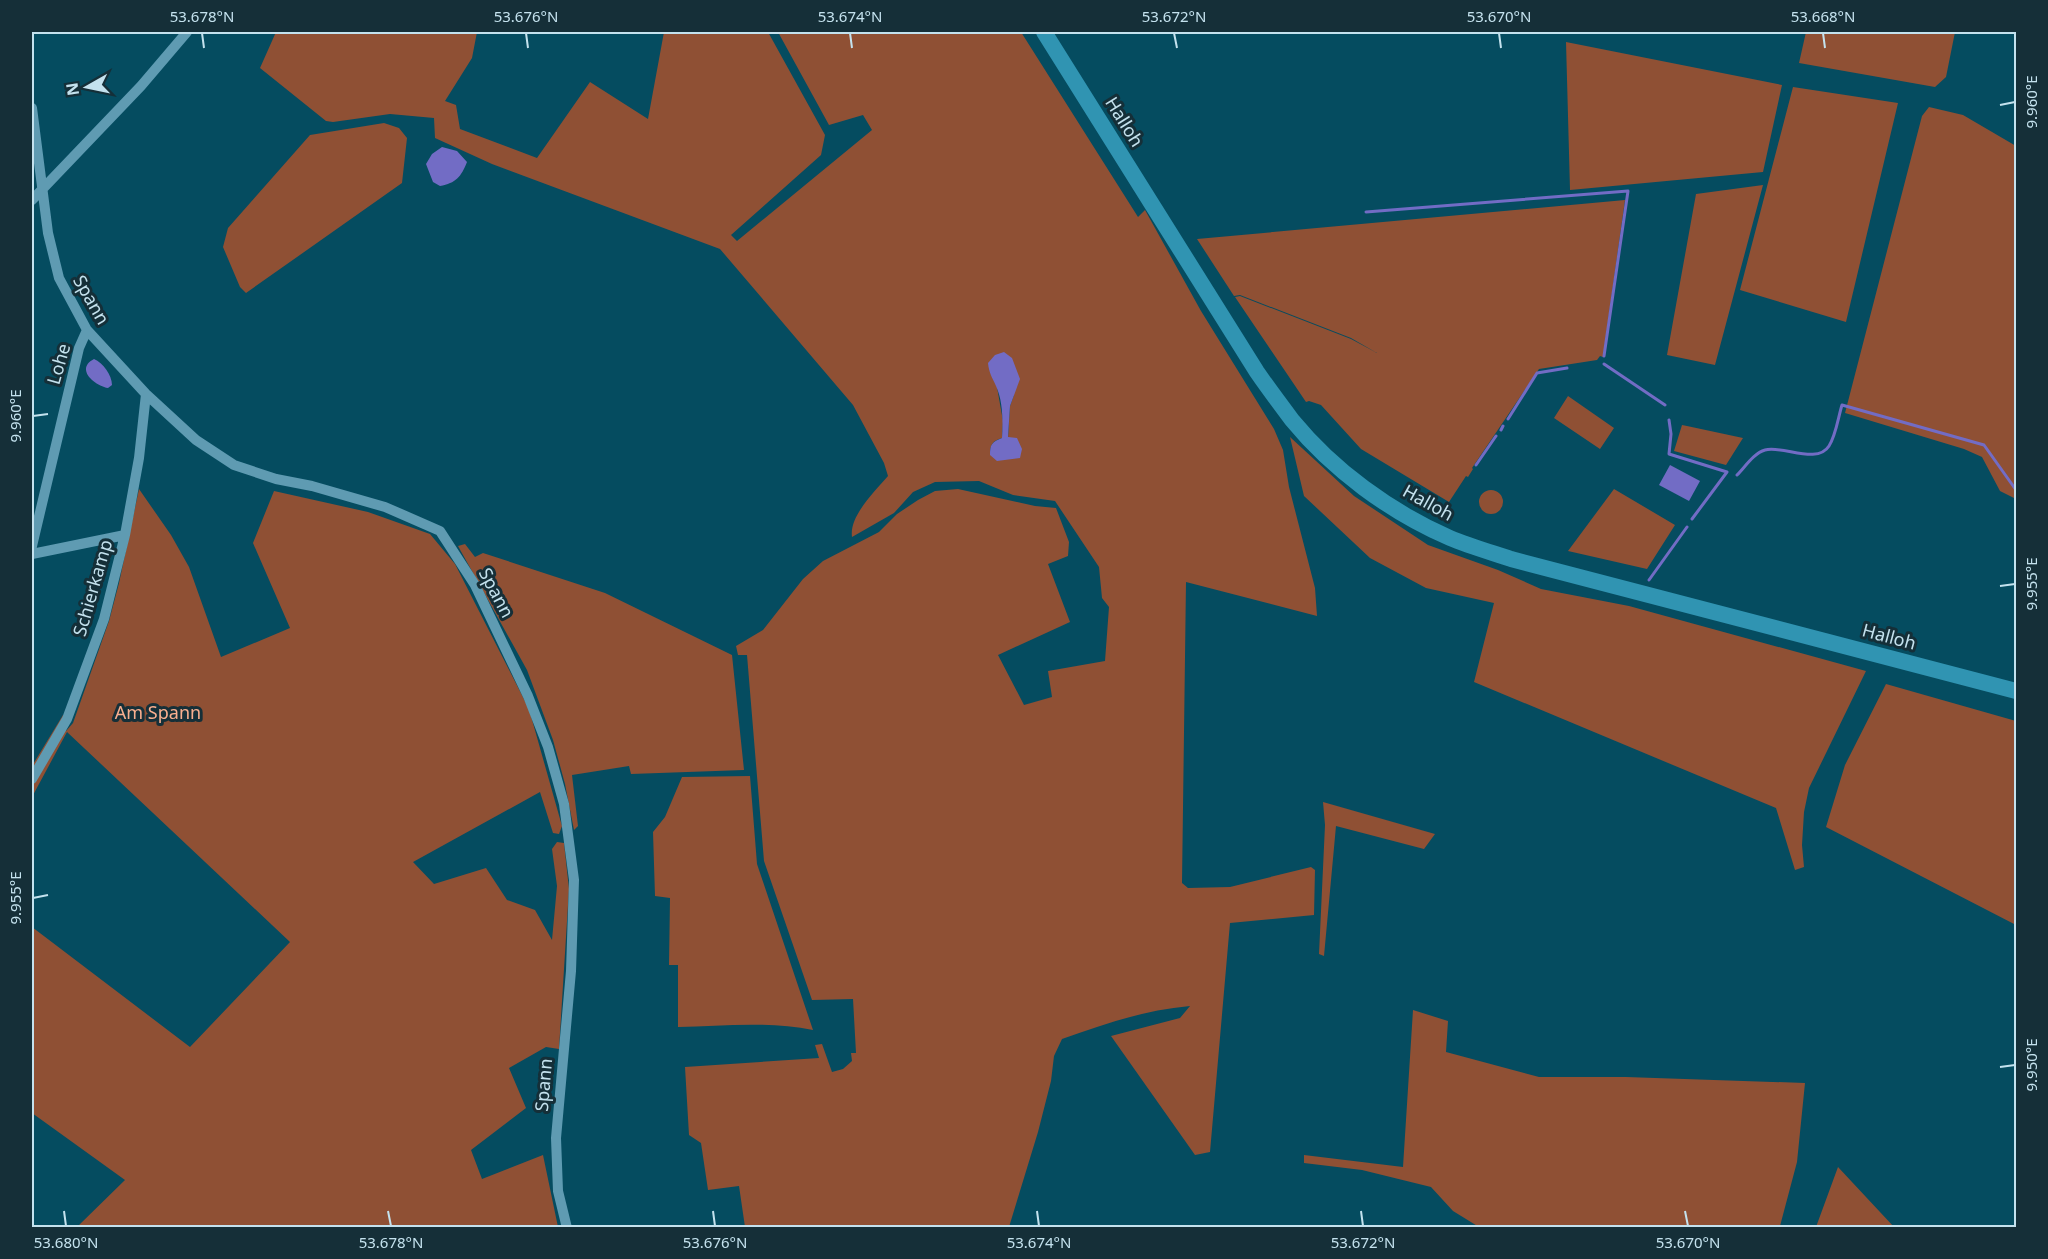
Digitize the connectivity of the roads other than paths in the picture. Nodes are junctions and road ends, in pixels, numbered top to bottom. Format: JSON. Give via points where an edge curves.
{"nodes":[{"id":1,"x":186,"y":32,"type":"edge"},
{"id":2,"x":1044,"y":32,"type":"edge"},
{"id":3,"x":32,"y":108,"type":"edge"},
{"id":4,"x":44,"y":190,"type":"junction"},
{"id":5,"x":32,"y":200,"type":"edge"},
{"id":6,"x":87,"y":330,"type":"junction"},
{"id":7,"x":146,"y":394,"type":"junction"},
{"id":8,"x":125,"y":535,"type":"junction"},
{"id":9,"x":32,"y":546,"type":"edge"},
{"id":10,"x":32,"y":554,"type":"edge"},
{"id":11,"x":2016,"y":691,"type":"edge"},
{"id":12,"x":32,"y":779,"type":"edge"},
{"id":13,"x":567,"y":1227,"type":"edge"}],
"edges":[{"from":1,"to":4,"type":"street"},
{"from":2,"to":11,"type":"main road","name":"Halloh","via":[[1257,372],[1306,436],[1364,487],[1450,538],[1511,559]]},
{"from":3,"to":4,"type":"street","name":"Spann"},
{"from":4,"to":5,"type":"street"},
{"from":4,"to":6,"type":"street","name":"Spann","via":[[48,233],[59,278]]},
{"from":6,"to":7,"type":"street","name":"Spann"},
{"from":6,"to":9,"type":"street","name":"Lohe","via":[[79,348]]},
{"from":7,"to":8,"type":"street","name":"Schierkamp"},
{"from":7,"to":13,"type":"street","name":"Spann","via":[[196,440],[234,465],[385,507],[440,531],[476,585],[528,696],[564,804],[574,880],[571,971],[556,1138],[558,1191]]},
{"from":8,"to":10,"type":"street"},
{"from":8,"to":12,"type":"street","name":"Schierkamp","via":[[104,619],[67,719]]}]}
